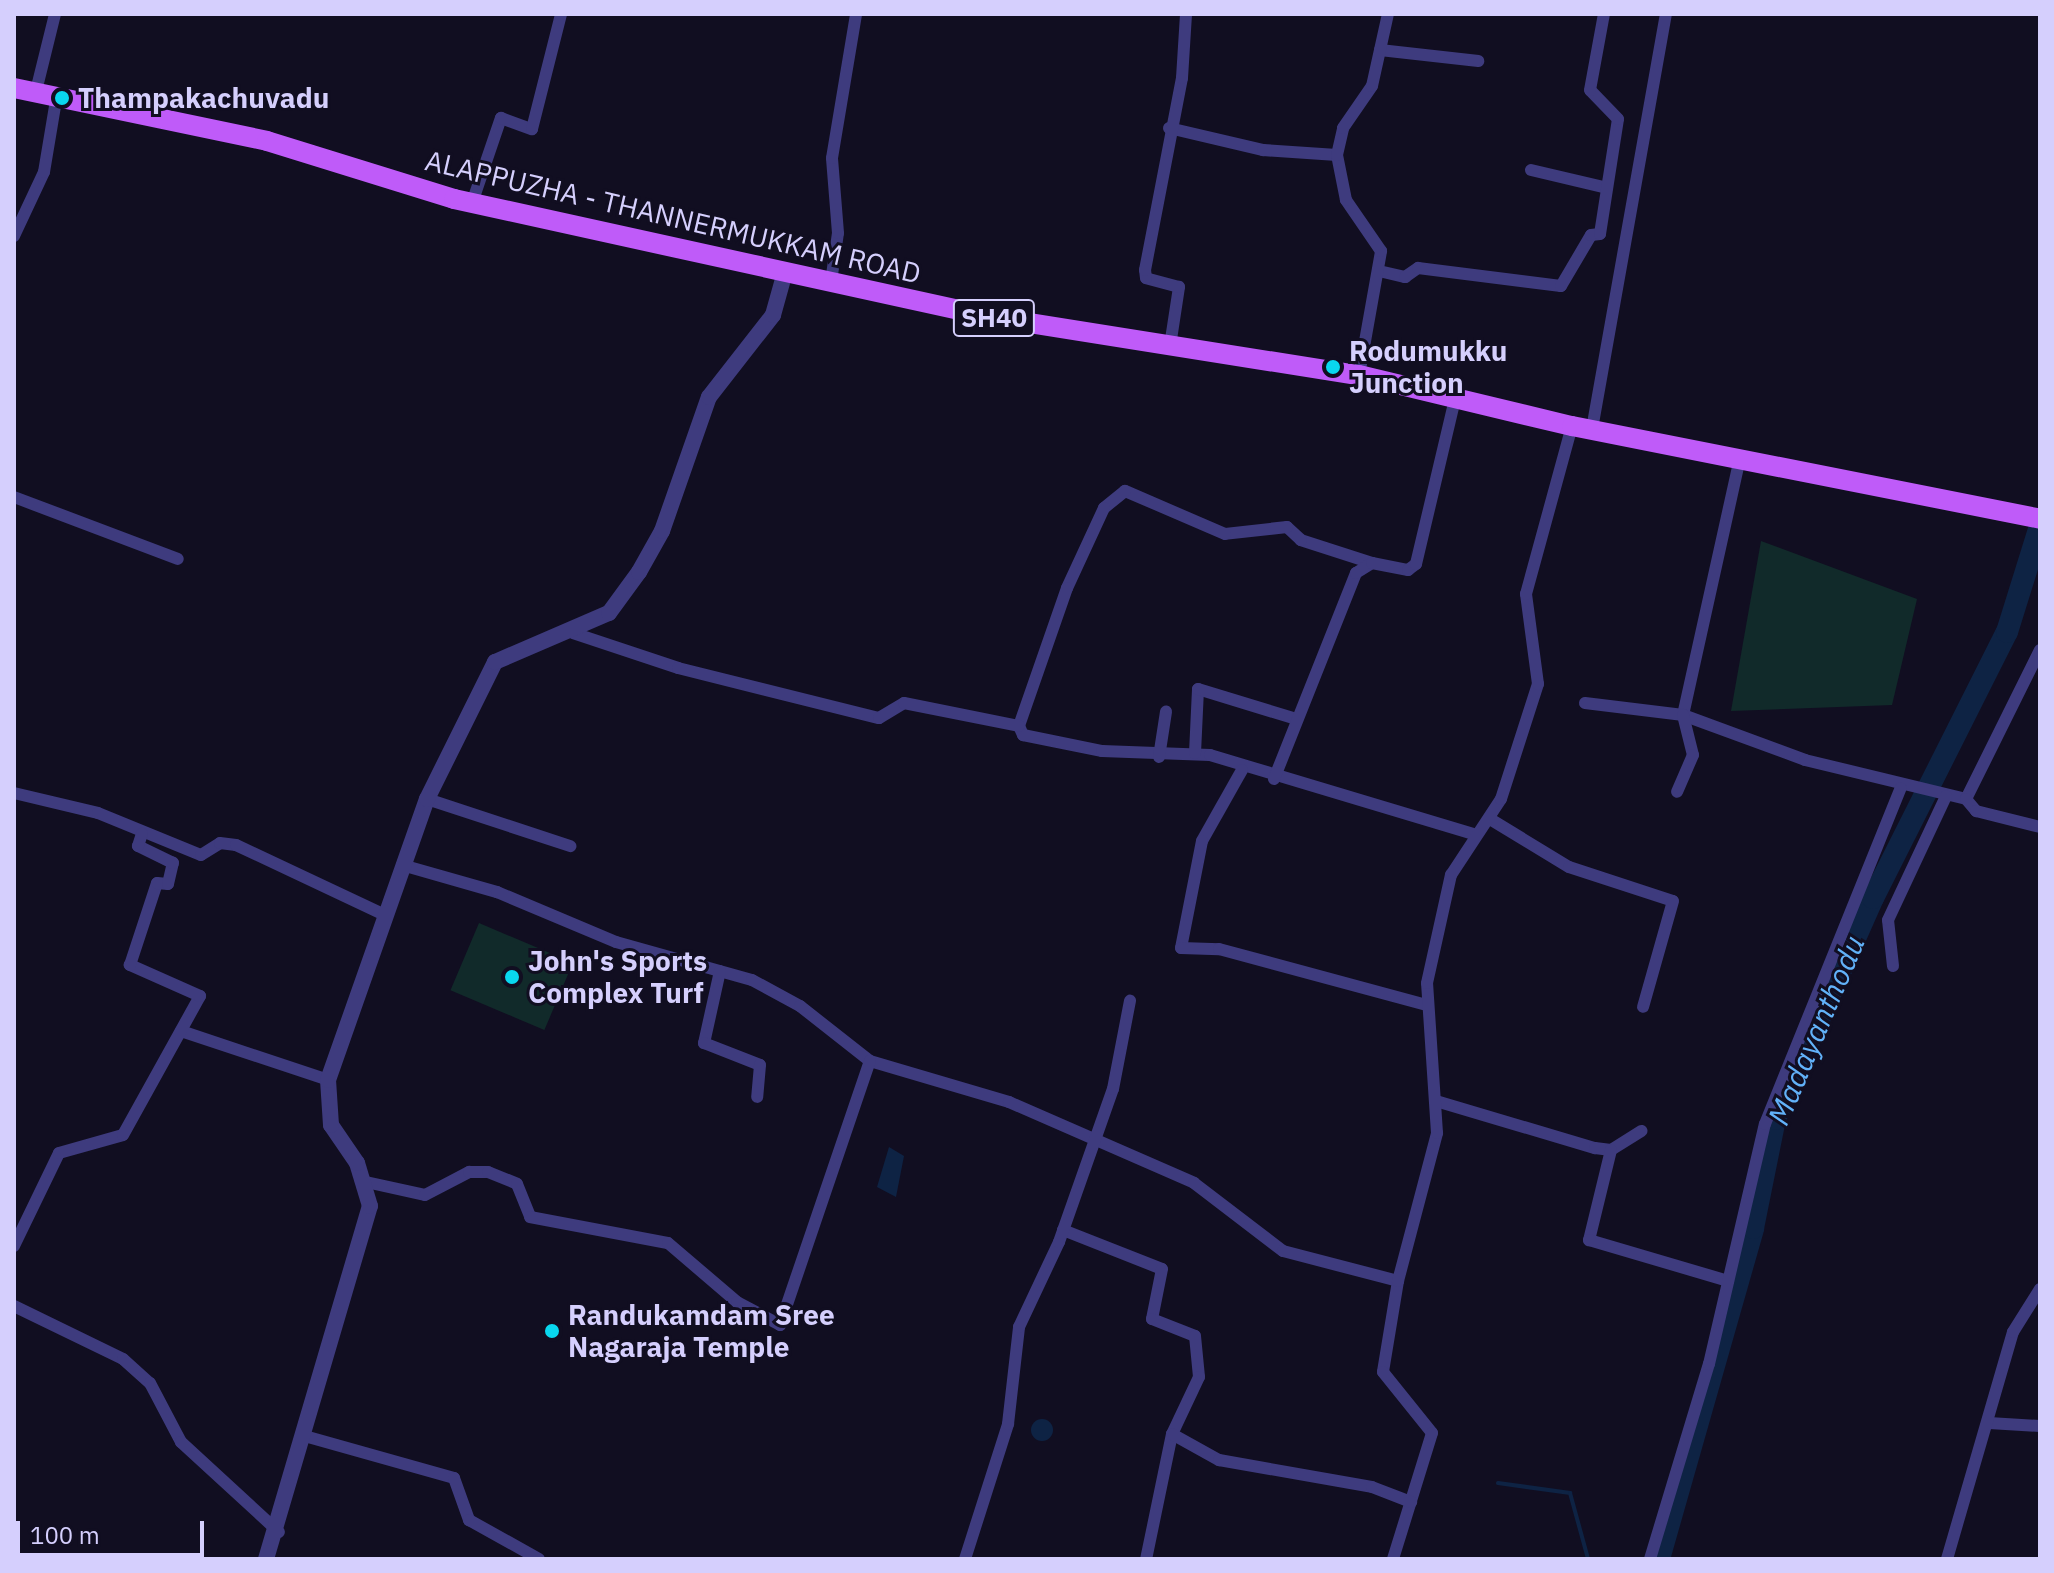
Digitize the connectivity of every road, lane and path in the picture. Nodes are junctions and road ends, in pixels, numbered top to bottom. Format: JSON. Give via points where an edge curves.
{"nodes":[{"id":1,"x":55,"y":14,"type":"edge"},
{"id":2,"x":561,"y":14,"type":"edge"},
{"id":3,"x":856,"y":14,"type":"edge"},
{"id":4,"x":1186,"y":14,"type":"edge"},
{"id":5,"x":1388,"y":14,"type":"edge"},
{"id":6,"x":1604,"y":14,"type":"edge"},
{"id":7,"x":1666,"y":14,"type":"edge"},
{"id":8,"x":1380,"y":50,"type":"junction"},
{"id":9,"x":1478,"y":61,"type":"dead end"},
{"id":10,"x":14,"y":88,"type":"edge"},
{"id":11,"x":35,"y":95,"type":"junction"},
{"id":12,"x":56,"y":100,"type":"junction"},
{"id":13,"x":1169,"y":128,"type":"junction"},
{"id":14,"x":1337,"y":155,"type":"junction"},
{"id":15,"x":1531,"y":170,"type":"dead end"},
{"id":16,"x":1607,"y":188,"type":"junction"},
{"id":17,"x":472,"y":203,"type":"junction"},
{"id":18,"x":14,"y":236,"type":"edge"},
{"id":19,"x":1379,"y":271,"type":"junction"},
{"id":20,"x":785,"y":272,"type":"junction"},
{"id":21,"x":831,"y":282,"type":"junction"},
{"id":22,"x":1170,"y":346,"type":"junction"},
{"id":23,"x":1359,"y":375,"type":"junction"},
{"id":24,"x":1455,"y":399,"type":"junction"},
{"id":25,"x":1582,"y":428,"type":"junction"},
{"id":26,"x":1740,"y":458,"type":"junction"},
{"id":27,"x":14,"y":497,"type":"edge"},
{"id":28,"x":2040,"y":519,"type":"edge"},
{"id":29,"x":178,"y":559,"type":"dead end"},
{"id":30,"x":1372,"y":563,"type":"junction"},
{"id":31,"x":573,"y":633,"type":"junction"},
{"id":32,"x":2040,"y":650,"type":"edge"},
{"id":33,"x":1585,"y":703,"type":"dead end"},
{"id":34,"x":1166,"y":712,"type":"dead end"},
{"id":35,"x":1683,"y":715,"type":"junction"},
{"id":36,"x":1296,"y":719,"type":"junction"},
{"id":37,"x":1019,"y":726,"type":"junction"},
{"id":38,"x":1195,"y":753,"type":"junction"},
{"id":39,"x":1159,"y":757,"type":"junction"},
{"id":40,"x":1242,"y":770,"type":"junction"},
{"id":41,"x":1274,"y":779,"type":"junction"},
{"id":42,"x":1901,"y":788,"type":"junction"},
{"id":43,"x":1677,"y":792,"type":"dead end"},
{"id":44,"x":14,"y":793,"type":"edge"},
{"id":45,"x":1940,"y":795,"type":"junction"},
{"id":46,"x":427,"y":799,"type":"junction"},
{"id":47,"x":1966,"y":799,"type":"junction"},
{"id":48,"x":1490,"y":819,"type":"junction"},
{"id":49,"x":2040,"y":827,"type":"edge"},
{"id":50,"x":142,"y":834,"type":"junction"},
{"id":51,"x":1473,"y":834,"type":"junction"},
{"id":52,"x":570,"y":846,"type":"dead end"},
{"id":53,"x":402,"y":865,"type":"junction"},
{"id":54,"x":385,"y":915,"type":"junction"},
{"id":55,"x":1893,"y":966,"type":"dead end"},
{"id":56,"x":720,"y":971,"type":"junction"},
{"id":57,"x":1130,"y":1001,"type":"dead end"},
{"id":58,"x":1426,"y":1005,"type":"junction"},
{"id":59,"x":1643,"y":1007,"type":"dead end"},
{"id":60,"x":181,"y":1031,"type":"junction"},
{"id":61,"x":870,"y":1061,"type":"junction"},
{"id":62,"x":328,"y":1080,"type":"junction"},
{"id":63,"x":757,"y":1097,"type":"dead end"},
{"id":64,"x":1436,"y":1101,"type":"junction"},
{"id":65,"x":1641,"y":1131,"type":"dead end"},
{"id":66,"x":1096,"y":1138,"type":"junction"},
{"id":67,"x":1611,"y":1150,"type":"junction"},
{"id":68,"x":366,"y":1182,"type":"junction"},
{"id":69,"x":1063,"y":1230,"type":"junction"},
{"id":70,"x":14,"y":1246,"type":"edge"},
{"id":71,"x":1398,"y":1281,"type":"junction"},
{"id":72,"x":1728,"y":1281,"type":"junction"},
{"id":73,"x":2040,"y":1289,"type":"edge"},
{"id":74,"x":14,"y":1306,"type":"edge"},
{"id":75,"x":1989,"y":1423,"type":"junction"},
{"id":76,"x":2040,"y":1426,"type":"edge"},
{"id":77,"x":1172,"y":1434,"type":"junction"},
{"id":78,"x":301,"y":1435,"type":"junction"},
{"id":79,"x":1411,"y":1502,"type":"junction"},
{"id":80,"x":280,"y":1533,"type":"junction"},
{"id":81,"x":266,"y":1559,"type":"edge"},
{"id":82,"x":539,"y":1559,"type":"edge"},
{"id":83,"x":965,"y":1559,"type":"edge"},
{"id":84,"x":1146,"y":1559,"type":"edge"},
{"id":85,"x":1393,"y":1559,"type":"edge"},
{"id":86,"x":1650,"y":1559,"type":"edge"},
{"id":87,"x":1947,"y":1559,"type":"edge"}],
"edges":[{"from":1,"to":11,"type":"street"},
{"from":2,"to":17,"type":"street","via":[[532,129],[501,118]]},
{"from":3,"to":21,"type":"street","via":[[832,158],[838,233]]},
{"from":4,"to":13,"type":"street"},
{"from":5,"to":8,"type":"street"},
{"from":6,"to":16,"type":"street","via":[[1590,90],[1618,119]]},
{"from":7,"to":25,"type":"street"},
{"from":8,"to":9,"type":"street"},
{"from":8,"to":14,"type":"street","via":[[1372,86],[1343,128]]},
{"from":10,"to":11,"type":"main road","name":"ALAPPUZHA - THANNERMUKKAM ROAD","number":"SH40"},
{"from":11,"to":12,"type":"main road","name":"ALAPPUZHA - THANNERMUKKAM ROAD","number":"SH40"},
{"from":12,"to":17,"type":"main road","name":"ALAPPUZHA - THANNERMUKKAM ROAD","number":"SH40","via":[[267,141]]},
{"from":12,"to":18,"type":"street","via":[[44,172]]},
{"from":13,"to":14,"type":"street","via":[[1263,150]]},
{"from":13,"to":22,"type":"street","via":[[1145,270],[1146,278],[1179,287]]},
{"from":14,"to":19,"type":"street","via":[[1346,200],[1381,251]]},
{"from":15,"to":16,"type":"street"},
{"from":16,"to":19,"type":"street","via":[[1600,234],[1591,235],[1561,286],[1418,268],[1405,277]]},
{"from":17,"to":20,"type":"main road","name":"ALAPPUZHA - THANNERMUKKAM ROAD","number":"SH40"},
{"from":19,"to":23,"type":"street"},
{"from":20,"to":21,"type":"main road","name":"ALAPPUZHA - THANNERMUKKAM ROAD","number":"SH40"},
{"from":20,"to":31,"type":"street","via":[[773,315],[709,397],[662,531],[639,572],[609,613]]},
{"from":21,"to":22,"type":"main road","name":"ALAPPUZHA - THANNERMUKKAM ROAD","number":"SH40","via":[[1075,334]]},
{"from":22,"to":23,"type":"main road","name":"ALAPPUZHA - THANNERMUKKAM ROAD","number":"SH40"},
{"from":23,"to":24,"type":"main road","name":"ALAPPUZHA - THANNERMUKKAM ROAD","number":"SH40"},
{"from":24,"to":25,"type":"main road","name":"ALAPPUZHA - THANNERMUKKAM ROAD","number":"SH40"},
{"from":24,"to":30,"type":"street","via":[[1416,564],[1408,570]]},
{"from":25,"to":26,"type":"main road","name":"ALAPPUZHA - THANNERMUKKAM ROAD","number":"SH40"},
{"from":25,"to":48,"type":"street","via":[[1526,594],[1538,684]]},
{"from":26,"to":28,"type":"main road","name":"ALAPPUZHA - THANNERMUKKAM ROAD","number":"SH40"},
{"from":26,"to":35,"type":"street"},
{"from":27,"to":29,"type":"street"},
{"from":30,"to":36,"type":"street","via":[[1356,573]]},
{"from":30,"to":37,"type":"street","via":[[1301,540],[1287,527],[1225,534],[1125,491],[1104,508],[1067,588]]},
{"from":31,"to":37,"type":"street","via":[[678,668],[879,718],[904,703]]},
{"from":31,"to":46,"type":"street","via":[[519,646],[495,662]]},
{"from":32,"to":47,"type":"street"},
{"from":33,"to":35,"type":"street"},
{"from":34,"to":39,"type":"street"},
{"from":35,"to":42,"type":"street"},
{"from":35,"to":43,"type":"street","via":[[1693,755]]},
{"from":36,"to":38,"type":"street","via":[[1198,689]]},
{"from":36,"to":41,"type":"street"},
{"from":37,"to":39,"type":"street","via":[[1023,735]]},
{"from":38,"to":39,"type":"street"},
{"from":38,"to":40,"type":"street"},
{"from":40,"to":41,"type":"street"},
{"from":40,"to":58,"type":"street","via":[[1220,797],[1202,841],[1181,948],[1219,949]]},
{"from":41,"to":51,"type":"street"},
{"from":42,"to":45,"type":"street"},
{"from":42,"to":72,"type":"street","via":[[1765,1124]]},
{"from":44,"to":50,"type":"street","via":[[98,813]]},
{"from":45,"to":47,"type":"street"},
{"from":45,"to":55,"type":"street","via":[[1888,920]]},
{"from":46,"to":52,"type":"street"},
{"from":46,"to":53,"type":"street"},
{"from":47,"to":49,"type":"street","via":[[1976,811]]},
{"from":48,"to":51,"type":"street"},
{"from":48,"to":59,"type":"street","via":[[1569,867],[1673,901]]},
{"from":50,"to":54,"type":"street","via":[[201,855],[220,843],[236,845]]},
{"from":50,"to":60,"type":"street","via":[[138,846],[173,863],[168,884],[157,883],[130,965],[200,996]]},
{"from":51,"to":58,"type":"street","via":[[1451,875]]},
{"from":53,"to":54,"type":"street"},
{"from":53,"to":56,"type":"street"},
{"from":54,"to":62,"type":"street"},
{"from":56,"to":61,"type":"street","via":[[800,1006]]},
{"from":56,"to":63,"type":"street","via":[[704,1043],[760,1065]]},
{"from":57,"to":66,"type":"street"},
{"from":58,"to":64,"type":"street"},
{"from":60,"to":62,"type":"street"},
{"from":60,"to":70,"type":"street","via":[[123,1135],[59,1153]]},
{"from":61,"to":66,"type":"street","via":[[1009,1102]]},
{"from":61,"to":68,"type":"street","via":[[780,1325],[737,1302],[668,1243],[530,1217],[517,1184],[488,1172],[469,1172],[425,1195]]},
{"from":62,"to":68,"type":"street","via":[[331,1125]]},
{"from":64,"to":67,"type":"street"},
{"from":64,"to":71,"type":"street","via":[[1437,1133]]},
{"from":65,"to":67,"type":"street"},
{"from":66,"to":69,"type":"street"},
{"from":66,"to":71,"type":"street","via":[[1194,1183],[1283,1251]]},
{"from":67,"to":72,"type":"street","via":[[1589,1240]]},
{"from":68,"to":78,"type":"street","via":[[366,1226]]},
{"from":69,"to":77,"type":"street","via":[[1162,1269],[1152,1319],[1195,1336],[1199,1377]]},
{"from":69,"to":83,"type":"street","via":[[1019,1327],[1008,1424]]},
{"from":71,"to":79,"type":"street","via":[[1383,1372],[1432,1433]]},
{"from":72,"to":86,"type":"street"},
{"from":73,"to":75,"type":"street","via":[[2013,1332]]},
{"from":74,"to":80,"type":"street","via":[[123,1359],[150,1383],[181,1442]]},
{"from":75,"to":76,"type":"street"},
{"from":75,"to":87,"type":"street"},
{"from":77,"to":79,"type":"street","via":[[1219,1460],[1372,1487]]},
{"from":77,"to":84,"type":"street"},
{"from":78,"to":80,"type":"street"},
{"from":78,"to":82,"type":"street","via":[[454,1478],[469,1520]]},
{"from":79,"to":85,"type":"street"},
{"from":80,"to":81,"type":"street"}]}
